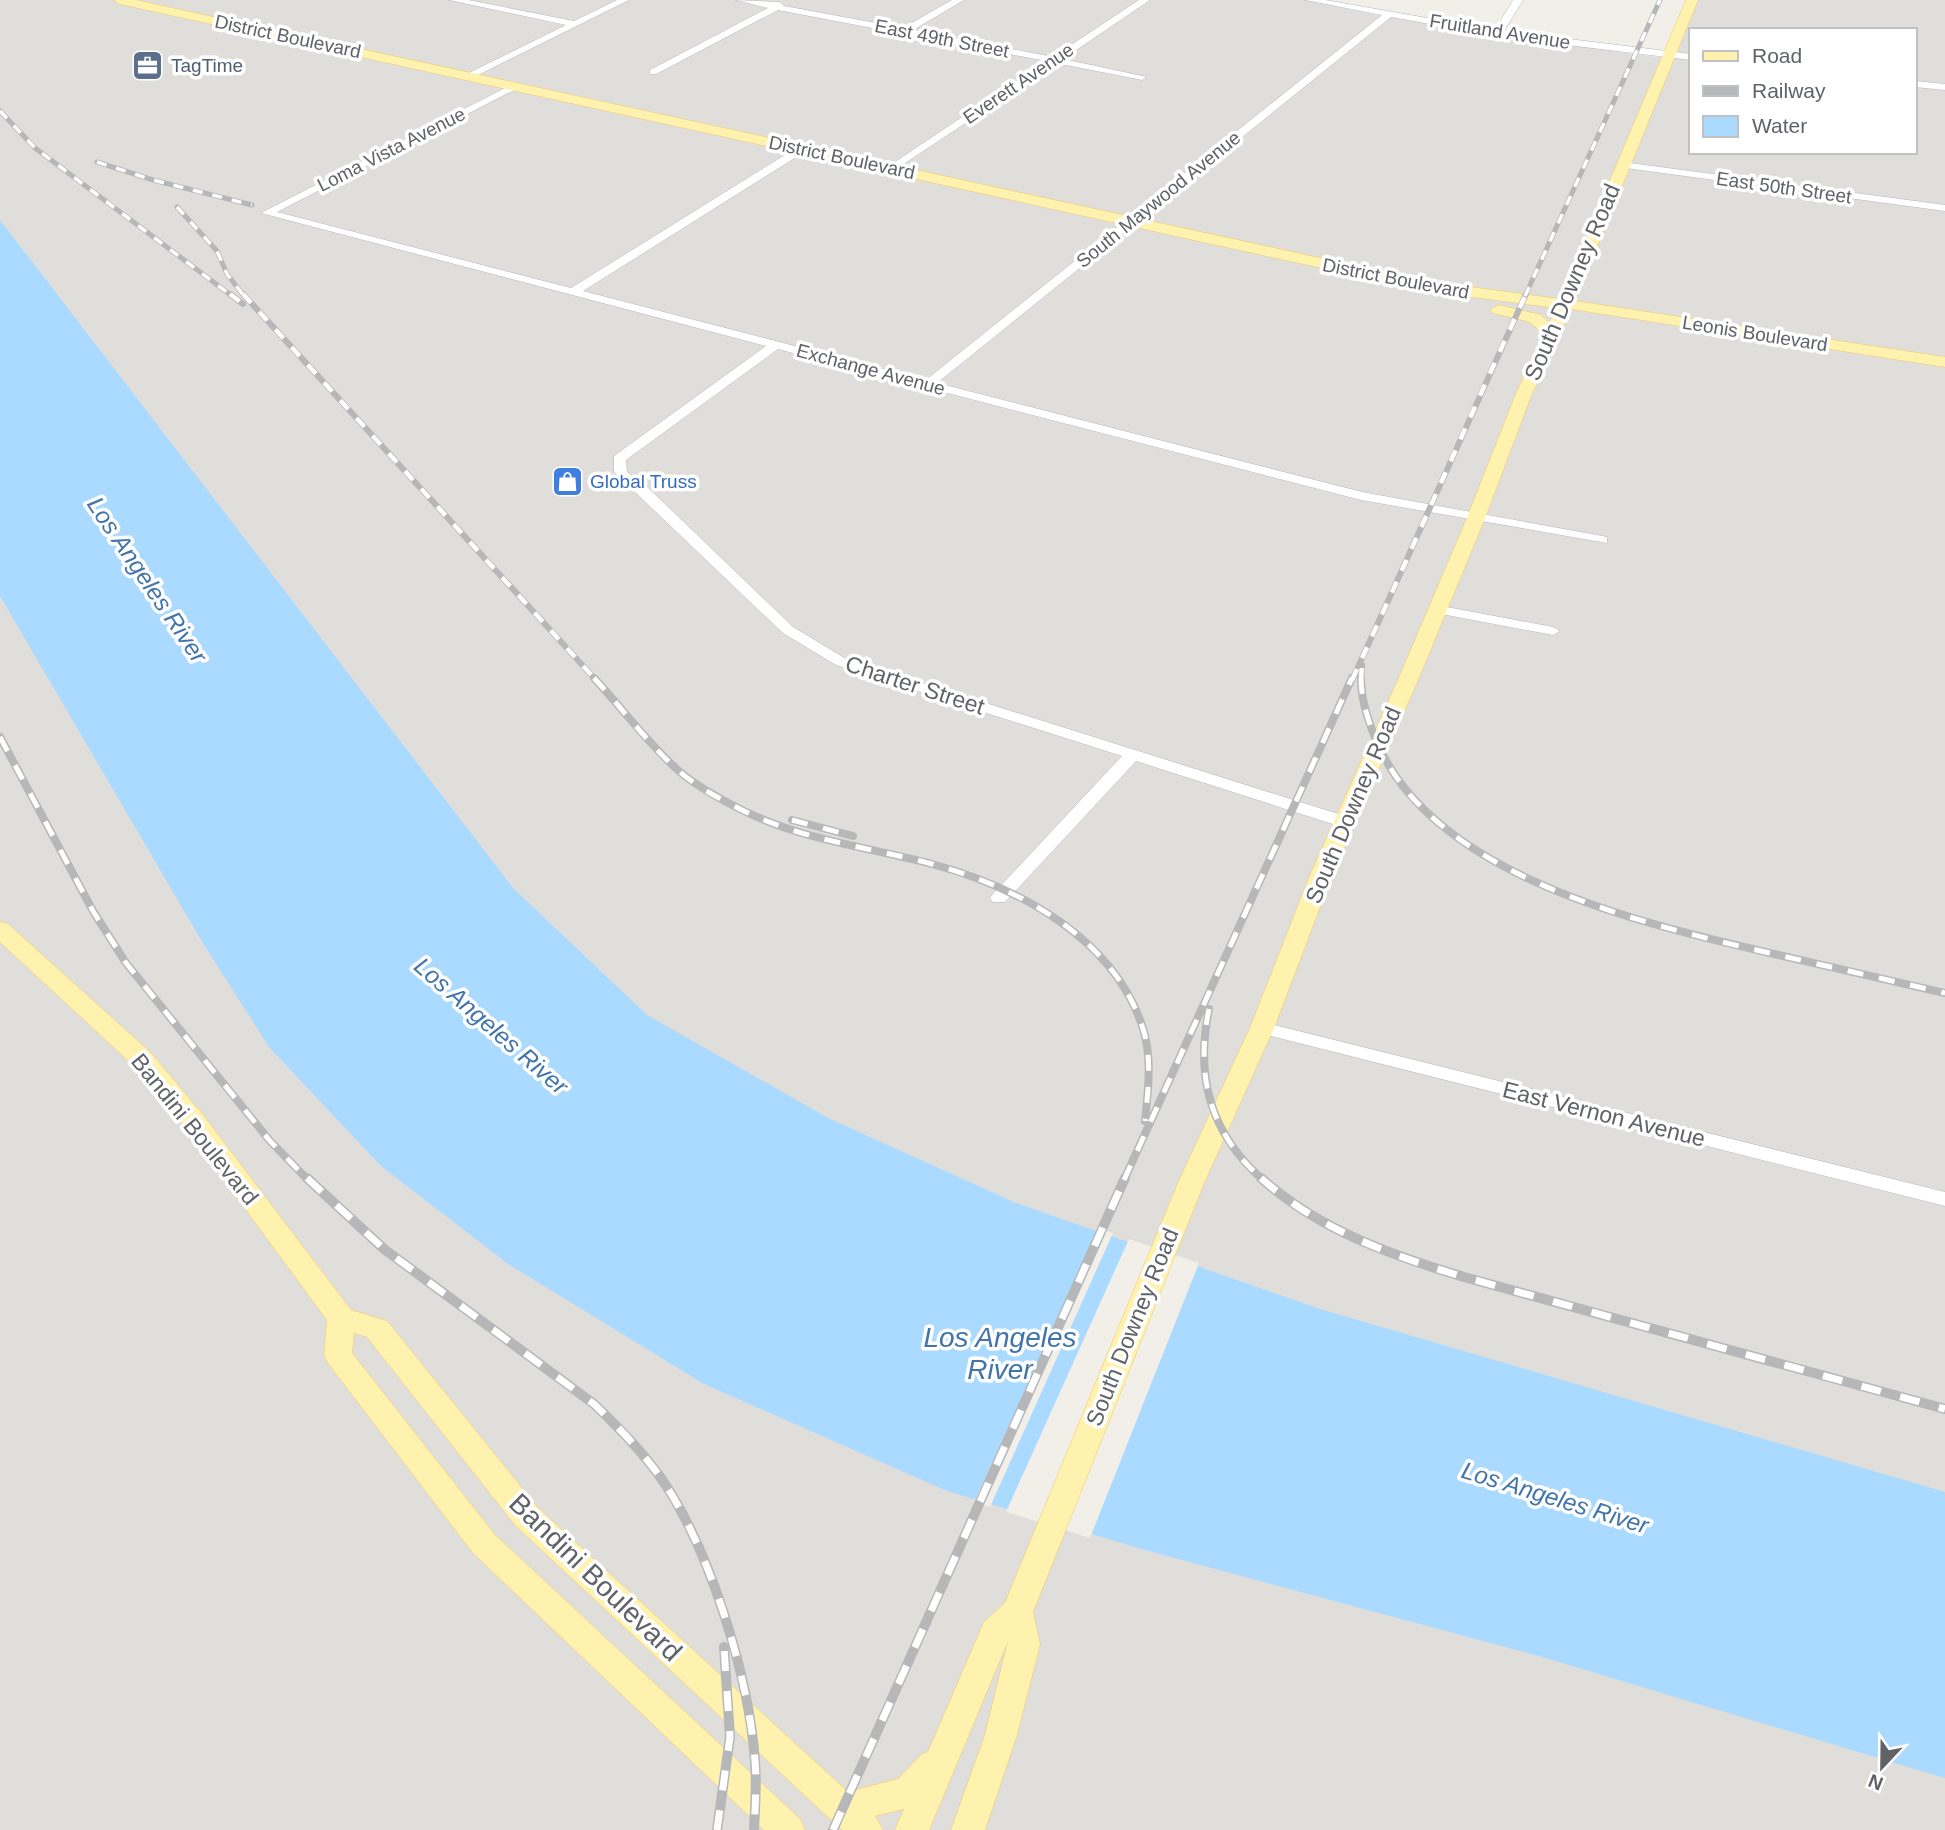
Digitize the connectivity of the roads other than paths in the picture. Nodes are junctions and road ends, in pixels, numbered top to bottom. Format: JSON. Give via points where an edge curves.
{"nodes":[{"id":1,"x":120,"y":0,"type":"edge"},
{"id":2,"x":454,"y":0,"type":"edge"},
{"id":3,"x":624,"y":0,"type":"edge"},
{"id":4,"x":741,"y":0,"type":"edge"},
{"id":5,"x":789,"y":0,"type":"edge"},
{"id":6,"x":959,"y":0,"type":"edge"},
{"id":7,"x":1145,"y":0,"type":"edge"},
{"id":8,"x":1310,"y":0,"type":"edge"},
{"id":9,"x":1518,"y":0,"type":"edge"},
{"id":10,"x":1692,"y":0,"type":"edge"},
{"id":11,"x":776,"y":7,"type":"junction"},
{"id":12,"x":1389,"y":14,"type":"junction"},
{"id":13,"x":575,"y":24,"type":"junction"},
{"id":14,"x":905,"y":32,"type":"junction"},
{"id":15,"x":1498,"y":33,"type":"junction"},
{"id":16,"x":1669,"y":54,"type":"junction"},
{"id":17,"x":1689,"y":57,"type":"edge"},
{"id":18,"x":1053,"y":60,"type":"junction"},
{"id":19,"x":653,"y":72,"type":"dead end"},
{"id":20,"x":472,"y":75,"type":"junction"},
{"id":21,"x":1142,"y":77,"type":"dead end"},
{"id":22,"x":1917,"y":84,"type":"edge"},
{"id":23,"x":515,"y":86,"type":"junction"},
{"id":24,"x":1945,"y":87,"type":"edge"},
{"id":25,"x":802,"y":149,"type":"junction"},
{"id":26,"x":1622,"y":165,"type":"junction"},
{"id":27,"x":892,"y":168,"type":"junction"},
{"id":28,"x":1945,"y":208,"type":"edge"},
{"id":29,"x":267,"y":213,"type":"joint"},
{"id":30,"x":1132,"y":220,"type":"junction"},
{"id":31,"x":1408,"y":282,"type":"junction"},
{"id":32,"x":573,"y":292,"type":"junction"},
{"id":33,"x":1566,"y":304,"type":"junction"},
{"id":34,"x":1551,"y":332,"type":"junction"},
{"id":35,"x":775,"y":345,"type":"junction"},
{"id":36,"x":1945,"y":362,"type":"edge"},
{"id":37,"x":928,"y":384,"type":"junction"},
{"id":38,"x":1476,"y":517,"type":"junction"},
{"id":39,"x":1602,"y":541,"type":"dead end"},
{"id":40,"x":1436,"y":609,"type":"junction"},
{"id":41,"x":1553,"y":631,"type":"dead end"},
{"id":42,"x":1132,"y":755,"type":"junction"},
{"id":43,"x":1345,"y":822,"type":"junction"},
{"id":44,"x":999,"y":898,"type":"dead end"},
{"id":45,"x":0,"y":929,"type":"edge"},
{"id":46,"x":1262,"y":1028,"type":"junction"},
{"id":47,"x":1945,"y":1199,"type":"edge"},
{"id":48,"x":341,"y":1318,"type":"junction"},
{"id":49,"x":1017,"y":1612,"type":"junction"},
{"id":50,"x":943,"y":1756,"type":"junction"},
{"id":51,"x":854,"y":1820,"type":"edge"},
{"id":52,"x":788,"y":1830,"type":"edge"},
{"id":53,"x":912,"y":1830,"type":"edge"},
{"id":54,"x":968,"y":1830,"type":"edge"}],
"edges":[{"from":1,"to":20,"type":"main road","name":"District Boulevard"},
{"from":2,"to":13,"type":"street"},
{"from":3,"to":13,"type":"street","name":"Loma Vista Avenue"},
{"from":4,"to":11,"type":"street","name":"East 49th Street"},
{"from":5,"to":11,"type":"street"},
{"from":6,"to":14,"type":"street"},
{"from":7,"to":18,"type":"street","name":"Everett Avenue"},
{"from":8,"to":12,"type":"street","name":"Fruitland Avenue"},
{"from":9,"to":15,"type":"street"},
{"from":10,"to":16,"type":"main road","name":"South Downey Road"},
{"from":11,"to":14,"type":"street","name":"East 49th Street"},
{"from":11,"to":19,"type":"street"},
{"from":12,"to":15,"type":"street","name":"Fruitland Avenue"},
{"from":12,"to":30,"type":"street","name":"South Maywood Avenue"},
{"from":13,"to":20,"type":"street","name":"Loma Vista Avenue"},
{"from":14,"to":18,"type":"street","name":"East 49th Street"},
{"from":15,"to":16,"type":"street","name":"Fruitland Avenue"},
{"from":16,"to":17,"type":"street","name":"Fruitland Avenue"},
{"from":16,"to":26,"type":"main road","name":"South Downey Road"},
{"from":18,"to":21,"type":"street","name":"East 49th Street"},
{"from":18,"to":27,"type":"street","name":"Everett Avenue"},
{"from":20,"to":23,"type":"main road","name":"District Boulevard"},
{"from":22,"to":24,"type":"street"},
{"from":23,"to":25,"type":"main road","name":"District Boulevard"},
{"from":23,"to":29,"type":"street","name":"Loma Vista Avenue"},
{"from":25,"to":27,"type":"main road","name":"District Boulevard"},
{"from":25,"to":32,"type":"street"},
{"from":26,"to":28,"type":"street","name":"East 50th Street"},
{"from":26,"to":33,"type":"main road","name":"South Downey Road"},
{"from":27,"to":30,"type":"main road","name":"District Boulevard"},
{"from":29,"to":32,"type":"street","name":"Exchange Avenue"},
{"from":30,"to":31,"type":"main road","name":"District Boulevard"},
{"from":30,"to":37,"type":"street","name":"South Maywood Avenue"},
{"from":31,"to":33,"type":"main road","name":"District Boulevard"},
{"from":31,"to":34,"type":"main road","via":[[1459,301],[1535,318]]},
{"from":32,"to":35,"type":"street","name":"Exchange Avenue"},
{"from":33,"to":34,"type":"main road","name":"South Downey Road"},
{"from":33,"to":36,"type":"main road","name":"Leonis Boulevard"},
{"from":34,"to":38,"type":"main road","name":"South Downey Road"},
{"from":35,"to":37,"type":"street","name":"Exchange Avenue"},
{"from":35,"to":42,"type":"street","name":"Charter Street","via":[[619,459],[622,475],[788,630],[841,662]]},
{"from":37,"to":38,"type":"street","name":"Exchange Avenue","via":[[1361,496]]},
{"from":38,"to":39,"type":"street","name":"Exchange Avenue"},
{"from":38,"to":40,"type":"main road","name":"South Downey Road"},
{"from":40,"to":41,"type":"street"},
{"from":40,"to":43,"type":"main road","name":"South Downey Road"},
{"from":42,"to":43,"type":"street","name":"Charter Street"},
{"from":42,"to":44,"type":"street"},
{"from":43,"to":46,"type":"main road","name":"South Downey Road"},
{"from":45,"to":48,"type":"main road","name":"Bandini Boulevard","via":[[142,1059]]},
{"from":46,"to":47,"type":"street","name":"East Vernon Avenue"},
{"from":46,"to":49,"type":"main road","name":"South Downey Road","via":[[1191,1183]]},
{"from":48,"to":51,"type":"main road","name":"Bandini Boulevard","via":[[377,1329],[527,1517]]},
{"from":48,"to":52,"type":"main road","via":[[338,1355],[484,1544]]},
{"from":49,"to":50,"type":"main road","name":"South Downey Road","via":[[995,1632]]},
{"from":49,"to":54,"type":"main road","via":[[1024,1644],[1001,1735]]},
{"from":50,"to":51,"type":"main road","via":[[908,1792]]},
{"from":50,"to":53,"type":"main road","name":"South Downey Road"}]}
